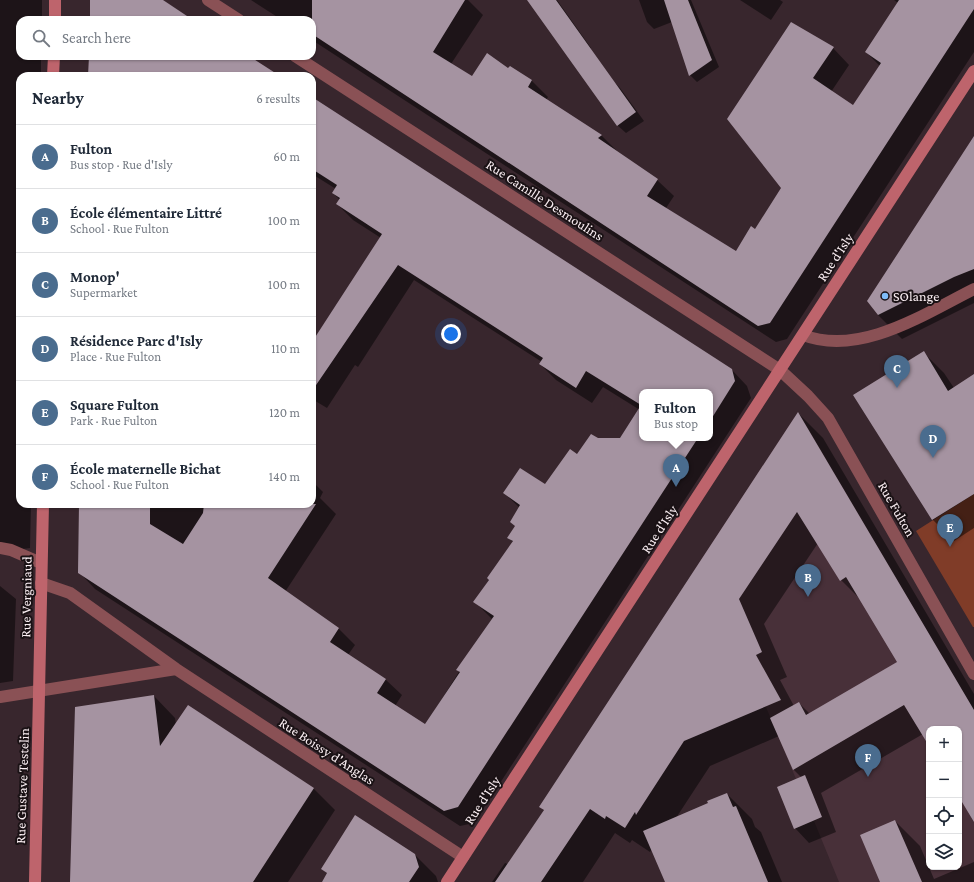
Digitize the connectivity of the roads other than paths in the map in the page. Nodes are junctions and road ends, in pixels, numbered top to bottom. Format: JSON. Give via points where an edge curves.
{"nodes":[{"id":1,"x":55,"y":0,"type":"edge"},
{"id":2,"x":208,"y":0,"type":"edge"},
{"id":3,"x":55,"y":16,"type":"edge"},
{"id":4,"x":233,"y":16,"type":"edge"},
{"id":5,"x":54,"y":60,"type":"edge"},
{"id":6,"x":301,"y":60,"type":"edge"},
{"id":7,"x":974,"y":71,"type":"edge"},
{"id":8,"x":53,"y":72,"type":"edge"},
{"id":9,"x":974,"y":289,"type":"edge"},
{"id":10,"x":803,"y":335,"type":"junction"},
{"id":11,"x":780,"y":370,"type":"junction"},
{"id":12,"x":42,"y":508,"type":"edge"},
{"id":13,"x":0,"y":548,"type":"edge"},
{"id":14,"x":41,"y":563,"type":"junction"},
{"id":15,"x":41,"y":584,"type":"junction"},
{"id":16,"x":176,"y":670,"type":"junction"},
{"id":17,"x":974,"y":674,"type":"edge"},
{"id":18,"x":40,"y":691,"type":"junction"},
{"id":19,"x":0,"y":697,"type":"edge"},
{"id":20,"x":463,"y":857,"type":"junction"},
{"id":21,"x":35,"y":882,"type":"edge"},
{"id":22,"x":447,"y":882,"type":"edge"}],
"edges":[{"from":1,"to":3,"type":"street"},
{"from":2,"to":4,"type":"street"},
{"from":5,"to":8,"type":"street"},
{"from":6,"to":11,"type":"street","name":"Rue Camille Desmoulins"},
{"from":7,"to":10,"type":"street","name":"Rue d'Isly"},
{"from":9,"to":10,"type":"street","via":[[871,337],[842,342]]},
{"from":10,"to":11,"type":"street","name":"Rue d'Isly"},
{"from":11,"to":17,"type":"street","name":"Rue Fulton","via":[[828,418]]},
{"from":11,"to":20,"type":"street","name":"Rue d'Isly"},
{"from":12,"to":14,"type":"street","name":"Rue Vergniaud"},
{"from":13,"to":14,"type":"street"},
{"from":14,"to":15,"type":"street","name":"Rue Vergniaud"},
{"from":15,"to":16,"type":"street","name":"Rue Boissy d'Anglas","via":[[70,593]]},
{"from":15,"to":18,"type":"street","name":"Rue Vergniaud"},
{"from":16,"to":18,"type":"street"},
{"from":16,"to":20,"type":"street","name":"Rue Boissy d'Anglas"},
{"from":18,"to":19,"type":"street"},
{"from":18,"to":21,"type":"street","name":"Rue Gustave Testelin"},
{"from":20,"to":22,"type":"street","name":"Rue d'Isly"}]}
